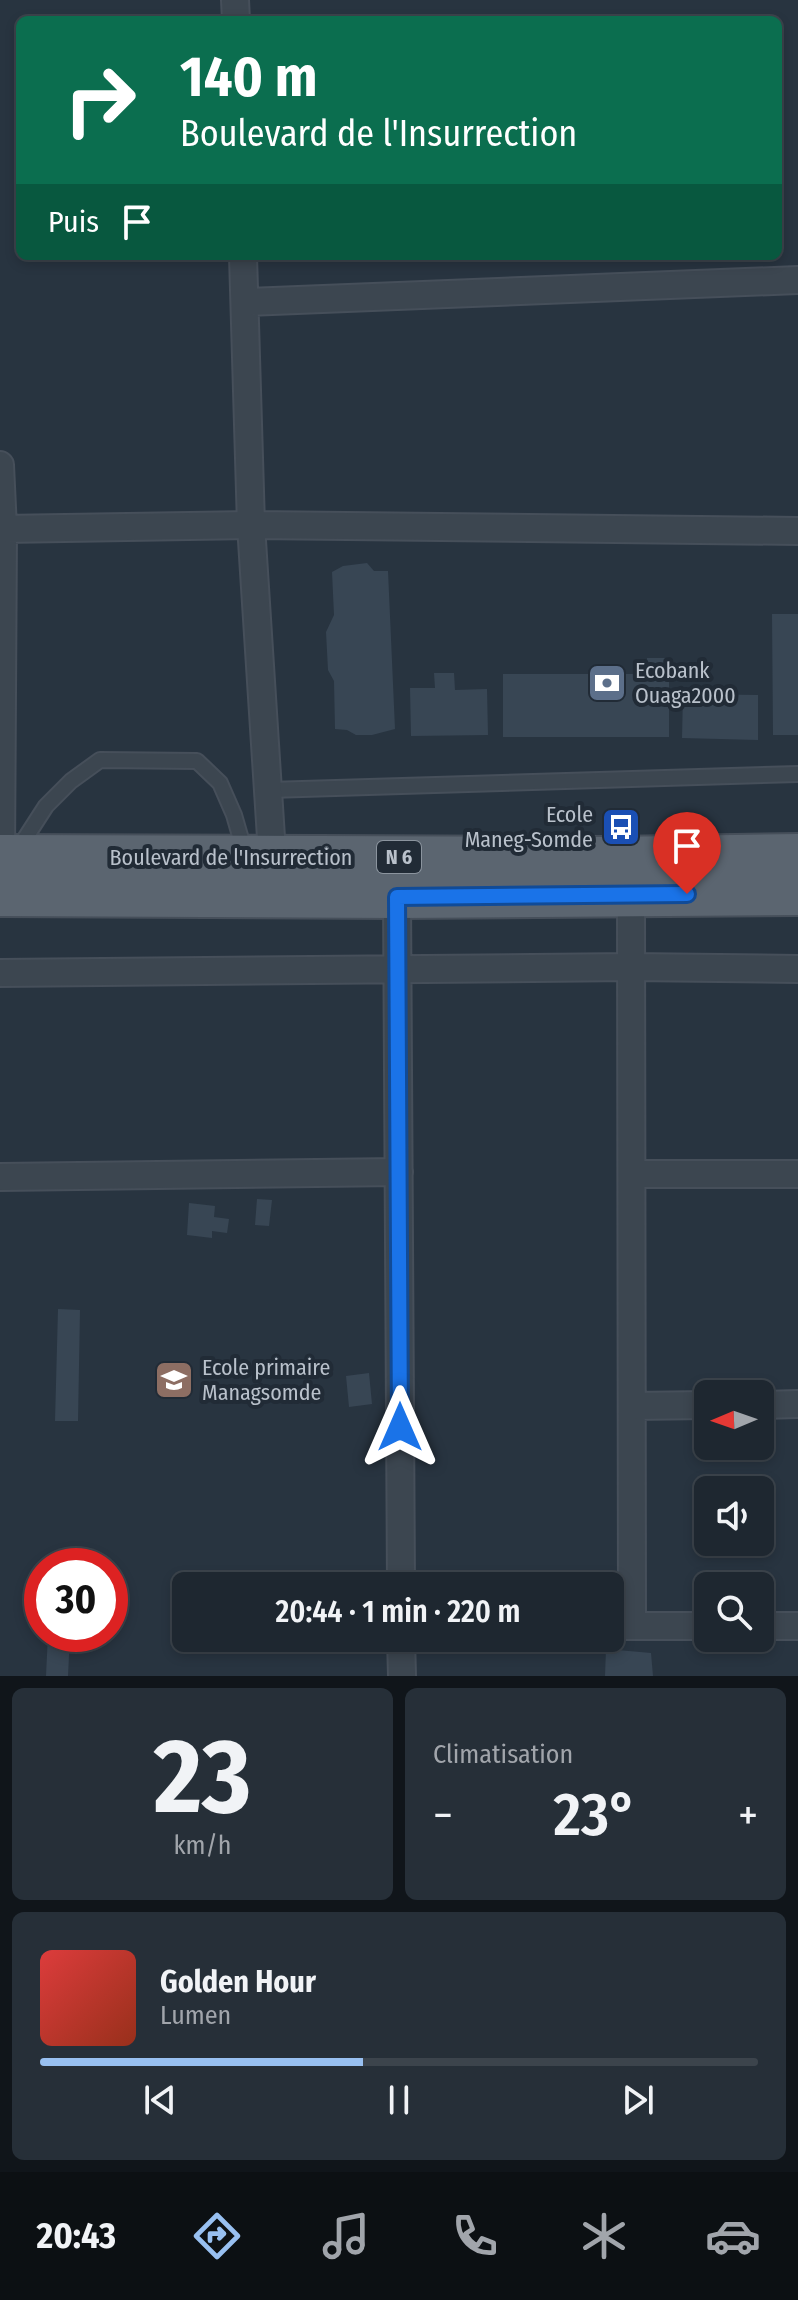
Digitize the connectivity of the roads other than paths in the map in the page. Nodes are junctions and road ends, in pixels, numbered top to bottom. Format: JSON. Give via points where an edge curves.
{"nodes":[{"id":1,"x":243,"y":260,"type":"edge"},
{"id":2,"x":798,"y":280,"type":"edge"},
{"id":3,"x":245,"y":302,"type":"junction"},
{"id":4,"x":0,"y":465,"type":"edge"},
{"id":5,"x":251,"y":525,"type":"junction"},
{"id":6,"x":3,"y":529,"type":"junction"},
{"id":7,"x":798,"y":531,"type":"edge"},
{"id":8,"x":798,"y":774,"type":"edge"},
{"id":9,"x":269,"y":790,"type":"junction"},
{"id":10,"x":798,"y":855,"type":"edge"},
{"id":11,"x":4,"y":866,"type":"edge"},
{"id":12,"x":264,"y":870,"type":"junction"},
{"id":13,"x":631,"y":894,"type":"junction"},
{"id":14,"x":798,"y":894,"type":"edge"},
{"id":15,"x":397,"y":897,"type":"junction"},
{"id":16,"x":631,"y":967,"type":"junction"},
{"id":17,"x":398,"y":968,"type":"junction"},
{"id":18,"x":798,"y":969,"type":"edge"},
{"id":19,"x":0,"y":973,"type":"edge"},
{"id":20,"x":399,"y":1172,"type":"junction"},
{"id":21,"x":632,"y":1174,"type":"junction"},
{"id":22,"x":798,"y":1174,"type":"edge"},
{"id":23,"x":0,"y":1177,"type":"edge"},
{"id":24,"x":798,"y":1404,"type":"edge"},
{"id":25,"x":694,"y":1405,"type":"edge"},
{"id":26,"x":774,"y":1405,"type":"edge"},
{"id":27,"x":632,"y":1406,"type":"junction"},
{"id":28,"x":401,"y":1572,"type":"edge"},
{"id":29,"x":624,"y":1572,"type":"edge"},
{"id":30,"x":624,"y":1626,"type":"edge"},
{"id":31,"x":694,"y":1626,"type":"edge"},
{"id":32,"x":774,"y":1626,"type":"edge"},
{"id":33,"x":798,"y":1626,"type":"edge"},
{"id":34,"x":401,"y":1652,"type":"edge"},
{"id":35,"x":402,"y":1676,"type":"edge"}],
"edges":[{"from":1,"to":3,"type":"street"},
{"from":2,"to":3,"type":"street"},
{"from":3,"to":5,"type":"street"},
{"from":4,"to":6,"type":"street"},
{"from":5,"to":6,"type":"street"},
{"from":5,"to":7,"type":"street"},
{"from":5,"to":9,"type":"street"},
{"from":6,"to":11,"type":"street"},
{"from":8,"to":9,"type":"lane"},
{"from":9,"to":12,"type":"street"},
{"from":10,"to":12,"type":"main road","name":"Boulevard de l'Insurrection","number":"N 6"},
{"from":11,"to":12,"type":"main road","name":"Boulevard de l'Insurrection","number":"N 6"},
{"from":11,"to":12,"type":"lane","via":[[46,806],[100,760],[197,761],[220,783]]},
{"from":12,"to":15,"type":"main road","name":"Boulevard de l'Insurrection","number":"N 6"},
{"from":13,"to":14,"type":"main road","name":"Boulevard de l'Insurrection","number":"N 6"},
{"from":13,"to":15,"type":"main road","name":"Boulevard de l'Insurrection","number":"N 6"},
{"from":13,"to":16,"type":"street"},
{"from":15,"to":17,"type":"street"},
{"from":16,"to":17,"type":"street"},
{"from":16,"to":18,"type":"street"},
{"from":16,"to":21,"type":"street"},
{"from":17,"to":19,"type":"street"},
{"from":17,"to":20,"type":"street"},
{"from":20,"to":23,"type":"street"},
{"from":20,"to":28,"type":"street"},
{"from":21,"to":22,"type":"street"},
{"from":21,"to":27,"type":"street"},
{"from":24,"to":26,"type":"street"},
{"from":25,"to":27,"type":"street"},
{"from":27,"to":29,"type":"street"},
{"from":30,"to":31,"type":"street"},
{"from":32,"to":33,"type":"street"},
{"from":34,"to":35,"type":"street"}]}
